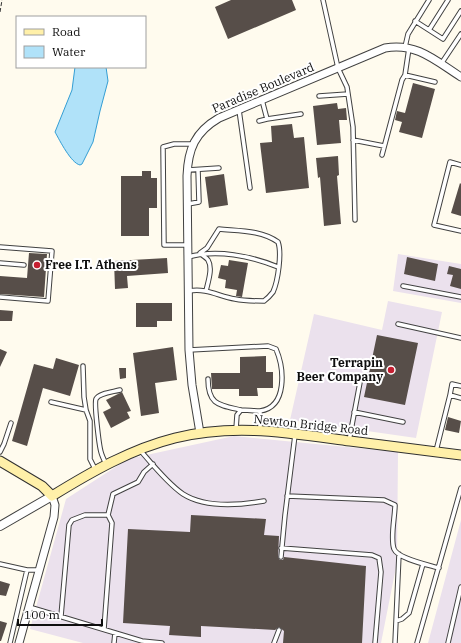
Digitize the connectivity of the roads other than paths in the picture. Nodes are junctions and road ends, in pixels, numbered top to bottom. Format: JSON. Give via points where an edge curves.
{"nodes":[{"id":1,"x":323,"y":0,"type":"edge"},
{"id":2,"x":430,"y":0,"type":"edge"},
{"id":3,"x":448,"y":0,"type":"edge"},
{"id":4,"x":461,"y":10,"type":"edge"},
{"id":5,"x":415,"y":21,"type":"junction"},
{"id":6,"x":429,"y":30,"type":"junction"},
{"id":7,"x":461,"y":34,"type":"edge"},
{"id":8,"x":407,"y":47,"type":"junction"},
{"id":9,"x":442,"y":64,"type":"junction"},
{"id":10,"x":338,"y":68,"type":"junction"},
{"id":11,"x":405,"y":75,"type":"junction"},
{"id":12,"x":461,"y":76,"type":"edge"},
{"id":13,"x":435,"y":82,"type":"dead end"},
{"id":14,"x":348,"y":94,"type":"junction"},
{"id":15,"x":319,"y":96,"type":"dead end"},
{"id":16,"x":262,"y":100,"type":"junction"},
{"id":17,"x":239,"y":110,"type":"junction"},
{"id":18,"x":301,"y":114,"type":"dead end"},
{"id":19,"x":267,"y":120,"type":"junction"},
{"id":20,"x":258,"y":121,"type":"dead end"},
{"id":21,"x":353,"y":140,"type":"junction"},
{"id":22,"x":194,"y":144,"type":"junction"},
{"id":23,"x":384,"y":146,"type":"junction"},
{"id":24,"x":382,"y":155,"type":"dead end"},
{"id":25,"x":461,"y":165,"type":"edge"},
{"id":26,"x":219,"y":168,"type":"dead end"},
{"id":27,"x":187,"y":170,"type":"junction"},
{"id":28,"x":198,"y":170,"type":"junction"},
{"id":29,"x":250,"y":188,"type":"dead end"},
{"id":30,"x":187,"y":204,"type":"junction"},
{"id":31,"x":355,"y":220,"type":"dead end"},
{"id":32,"x":461,"y":231,"type":"edge"},
{"id":33,"x":188,"y":245,"type":"junction"},
{"id":34,"x":0,"y":247,"type":"edge"},
{"id":35,"x":200,"y":254,"type":"junction"},
{"id":36,"x":188,"y":257,"type":"junction"},
{"id":37,"x":0,"y":263,"type":"edge"},
{"id":38,"x":24,"y":265,"type":"dead end"},
{"id":39,"x":278,"y":267,"type":"junction"},
{"id":40,"x":404,"y":286,"type":"dead end"},
{"id":41,"x":206,"y":290,"type":"junction"},
{"id":42,"x":189,"y":291,"type":"junction"},
{"id":43,"x":0,"y":297,"type":"edge"},
{"id":44,"x":461,"y":297,"type":"edge"},
{"id":45,"x":398,"y":324,"type":"dead end"},
{"id":46,"x":461,"y":338,"type":"edge"},
{"id":47,"x":189,"y":350,"type":"junction"},
{"id":48,"x":83,"y":366,"type":"dead end"},
{"id":49,"x":361,"y":377,"type":"dead end"},
{"id":50,"x":208,"y":379,"type":"dead end"},
{"id":51,"x":461,"y":386,"type":"edge"},
{"id":52,"x":120,"y":390,"type":"dead end"},
{"id":53,"x":450,"y":395,"type":"junction"},
{"id":54,"x":461,"y":398,"type":"edge"},
{"id":55,"x":50,"y":402,"type":"dead end"},
{"id":56,"x":86,"y":410,"type":"junction"},
{"id":57,"x":241,"y":410,"type":"junction"},
{"id":58,"x":260,"y":411,"type":"junction"},
{"id":59,"x":354,"y":412,"type":"junction"},
{"id":60,"x":403,"y":422,"type":"dead end"},
{"id":61,"x":11,"y":423,"type":"dead end"},
{"id":62,"x":236,"y":430,"type":"junction"},
{"id":63,"x":260,"y":430,"type":"junction"},
{"id":64,"x":200,"y":433,"type":"junction"},
{"id":65,"x":295,"y":433,"type":"junction"},
{"id":66,"x":349,"y":441,"type":"junction"},
{"id":67,"x":139,"y":450,"type":"junction"},
{"id":68,"x":0,"y":452,"type":"edge"},
{"id":69,"x":436,"y":452,"type":"junction"},
{"id":70,"x":461,"y":455,"type":"edge"},
{"id":71,"x":0,"y":461,"type":"edge"},
{"id":72,"x":153,"y":464,"type":"junction"},
{"id":73,"x":106,"y":465,"type":"junction"},
{"id":74,"x":96,"y":470,"type":"junction"},
{"id":75,"x":461,"y":488,"type":"edge"},
{"id":76,"x":52,"y":496,"type":"junction"},
{"id":77,"x":287,"y":496,"type":"junction"},
{"id":78,"x":264,"y":500,"type":"dead end"},
{"id":79,"x":108,"y":515,"type":"junction"},
{"id":80,"x":0,"y":526,"type":"edge"},
{"id":81,"x":281,"y":548,"type":"junction"},
{"id":82,"x":399,"y":554,"type":"junction"},
{"id":83,"x":281,"y":557,"type":"dead end"},
{"id":84,"x":0,"y":564,"type":"edge"},
{"id":85,"x":422,"y":564,"type":"junction"},
{"id":86,"x":439,"y":568,"type":"junction"},
{"id":87,"x":27,"y":570,"type":"junction"},
{"id":88,"x":39,"y":570,"type":"junction"},
{"id":89,"x":461,"y":587,"type":"edge"},
{"id":90,"x":29,"y":607,"type":"junction"},
{"id":91,"x":60,"y":616,"type":"junction"},
{"id":92,"x":396,"y":621,"type":"junction"},
{"id":93,"x":15,"y":622,"type":"junction"},
{"id":94,"x":24,"y":624,"type":"junction"},
{"id":95,"x":104,"y":629,"type":"junction"},
{"id":96,"x":279,"y":630,"type":"dead end"},
{"id":97,"x":115,"y":633,"type":"junction"},
{"id":98,"x":10,"y":643,"type":"edge"},
{"id":99,"x":19,"y":643,"type":"edge"},
{"id":100,"x":114,"y":643,"type":"edge"},
{"id":101,"x":162,"y":643,"type":"edge"},
{"id":102,"x":274,"y":643,"type":"edge"},
{"id":103,"x":375,"y":643,"type":"edge"},
{"id":104,"x":395,"y":643,"type":"edge"},
{"id":105,"x":417,"y":643,"type":"edge"},
{"id":106,"x":448,"y":643,"type":"edge"}],
"edges":[{"from":1,"to":10,"type":"lane"},
{"from":2,"to":5,"type":"lane"},
{"from":3,"to":6,"type":"lane"},
{"from":4,"to":6,"type":"lane","via":[[443,39]]},
{"from":5,"to":6,"type":"lane"},
{"from":5,"to":8,"type":"lane","via":[[408,34]]},
{"from":7,"to":9,"type":"lane"},
{"from":8,"to":9,"type":"street","name":"Paradise Boulevard"},
{"from":8,"to":10,"type":"street","name":"Paradise Boulevard","via":[[385,48]]},
{"from":8,"to":11,"type":"lane"},
{"from":9,"to":12,"type":"street","name":"Paradise Boulevard"},
{"from":10,"to":14,"type":"lane"},
{"from":10,"to":16,"type":"street","name":"Paradise Boulevard"},
{"from":11,"to":13,"type":"lane"},
{"from":11,"to":23,"type":"lane"},
{"from":14,"to":15,"type":"lane"},
{"from":14,"to":21,"type":"lane"},
{"from":16,"to":17,"type":"street","name":"Paradise Boulevard"},
{"from":16,"to":19,"type":"lane"},
{"from":17,"to":22,"type":"street","name":"Paradise Boulevard","via":[[210,124]]},
{"from":17,"to":29,"type":"lane"},
{"from":18,"to":19,"type":"lane"},
{"from":19,"to":20,"type":"lane"},
{"from":21,"to":23,"type":"lane"},
{"from":21,"to":31,"type":"lane"},
{"from":22,"to":27,"type":"street","name":"Paradise Boulevard","via":[[190,151]]},
{"from":22,"to":33,"type":"lane","via":[[163,147],[164,245]]},
{"from":23,"to":24,"type":"lane"},
{"from":25,"to":32,"type":"lane","via":[[450,162],[434,225]]},
{"from":26,"to":28,"type":"lane"},
{"from":27,"to":28,"type":"lane"},
{"from":27,"to":30,"type":"street","name":"Paradise Boulevard"},
{"from":28,"to":30,"type":"lane","via":[[199,202]]},
{"from":30,"to":33,"type":"street","name":"Paradise Boulevard"},
{"from":33,"to":36,"type":"street","name":"Paradise Boulevard"},
{"from":34,"to":43,"type":"lane","via":[[52,251],[48,301]]},
{"from":35,"to":36,"type":"lane"},
{"from":35,"to":39,"type":"lane","via":[[249,258]]},
{"from":35,"to":39,"type":"lane","via":[[219,229],[263,234],[278,242]]},
{"from":35,"to":41,"type":"lane","via":[[209,264],[210,273]]},
{"from":36,"to":42,"type":"street","name":"Paradise Boulevard"},
{"from":37,"to":38,"type":"lane"},
{"from":39,"to":41,"type":"lane","via":[[273,291],[264,301],[235,299]]},
{"from":40,"to":44,"type":"lane"},
{"from":41,"to":42,"type":"lane"},
{"from":42,"to":47,"type":"street","name":"Paradise Boulevard"},
{"from":45,"to":46,"type":"lane"},
{"from":47,"to":58,"type":"lane","via":[[268,346],[276,349],[282,370],[281,390],[276,402]]},
{"from":47,"to":64,"type":"street","name":"Paradise Boulevard"},
{"from":48,"to":56,"type":"lane"},
{"from":49,"to":59,"type":"lane"},
{"from":50,"to":57,"type":"lane","via":[[211,398],[218,403]]},
{"from":51,"to":53,"type":"lane","via":[[452,384]]},
{"from":52,"to":73,"type":"lane","via":[[104,394],[95,400],[99,442]]},
{"from":53,"to":54,"type":"lane"},
{"from":53,"to":69,"type":"lane"},
{"from":55,"to":56,"type":"lane"},
{"from":56,"to":74,"type":"lane","via":[[90,421],[90,459]]},
{"from":57,"to":58,"type":"lane"},
{"from":57,"to":62,"type":"lane","via":[[237,415]]},
{"from":58,"to":63,"type":"lane"},
{"from":59,"to":60,"type":"lane"},
{"from":59,"to":66,"type":"lane"},
{"from":61,"to":68,"type":"lane"},
{"from":62,"to":63,"type":"main road","name":"Newton Bridge Road"},
{"from":62,"to":64,"type":"main road","name":"Newton Bridge Road"},
{"from":63,"to":65,"type":"main road","name":"Newton Bridge Road"},
{"from":64,"to":67,"type":"main road","name":"Newton Bridge Road"},
{"from":65,"to":66,"type":"main road","name":"Newton Bridge Road"},
{"from":65,"to":77,"type":"lane"},
{"from":66,"to":69,"type":"main road","name":"Newton Bridge Road"},
{"from":67,"to":72,"type":"lane"},
{"from":67,"to":73,"type":"main road","name":"Newton Bridge Road"},
{"from":69,"to":70,"type":"main road","name":"Newton Bridge Road"},
{"from":71,"to":76,"type":"main road","via":[[42,486]]},
{"from":72,"to":78,"type":"lane","via":[[182,494],[193,499],[240,505]]},
{"from":72,"to":79,"type":"lane","via":[[138,482],[113,494]]},
{"from":73,"to":74,"type":"main road","name":"Newton Bridge Road"},
{"from":74,"to":76,"type":"main road","name":"Newton Bridge Road"},
{"from":75,"to":86,"type":"lane"},
{"from":76,"to":80,"type":"street"},
{"from":76,"to":88,"type":"street","via":[[55,505],[54,517]]},
{"from":77,"to":81,"type":"lane"},
{"from":77,"to":82,"type":"lane","via":[[384,500],[395,506],[394,549]]},
{"from":79,"to":91,"type":"lane","via":[[85,515],[72,520]]},
{"from":79,"to":95,"type":"lane","via":[[112,523]]},
{"from":81,"to":83,"type":"lane"},
{"from":81,"to":103,"type":"lane","via":[[372,555],[379,558],[381,572]]},
{"from":82,"to":85,"type":"lane"},
{"from":82,"to":92,"type":"lane"},
{"from":84,"to":87,"type":"lane"},
{"from":85,"to":86,"type":"lane"},
{"from":85,"to":92,"type":"lane","via":[[409,613]]},
{"from":86,"to":105,"type":"lane"},
{"from":87,"to":88,"type":"lane"},
{"from":87,"to":93,"type":"lane"},
{"from":88,"to":90,"type":"street"},
{"from":89,"to":106,"type":"lane"},
{"from":90,"to":91,"type":"lane"},
{"from":90,"to":94,"type":"street"},
{"from":91,"to":95,"type":"lane"},
{"from":92,"to":104,"type":"lane"},
{"from":93,"to":94,"type":"lane"},
{"from":93,"to":98,"type":"lane"},
{"from":94,"to":99,"type":"street"},
{"from":95,"to":97,"type":"lane"},
{"from":96,"to":102,"type":"lane"},
{"from":97,"to":100,"type":"lane"},
{"from":97,"to":101,"type":"lane","via":[[142,641]]}]}
